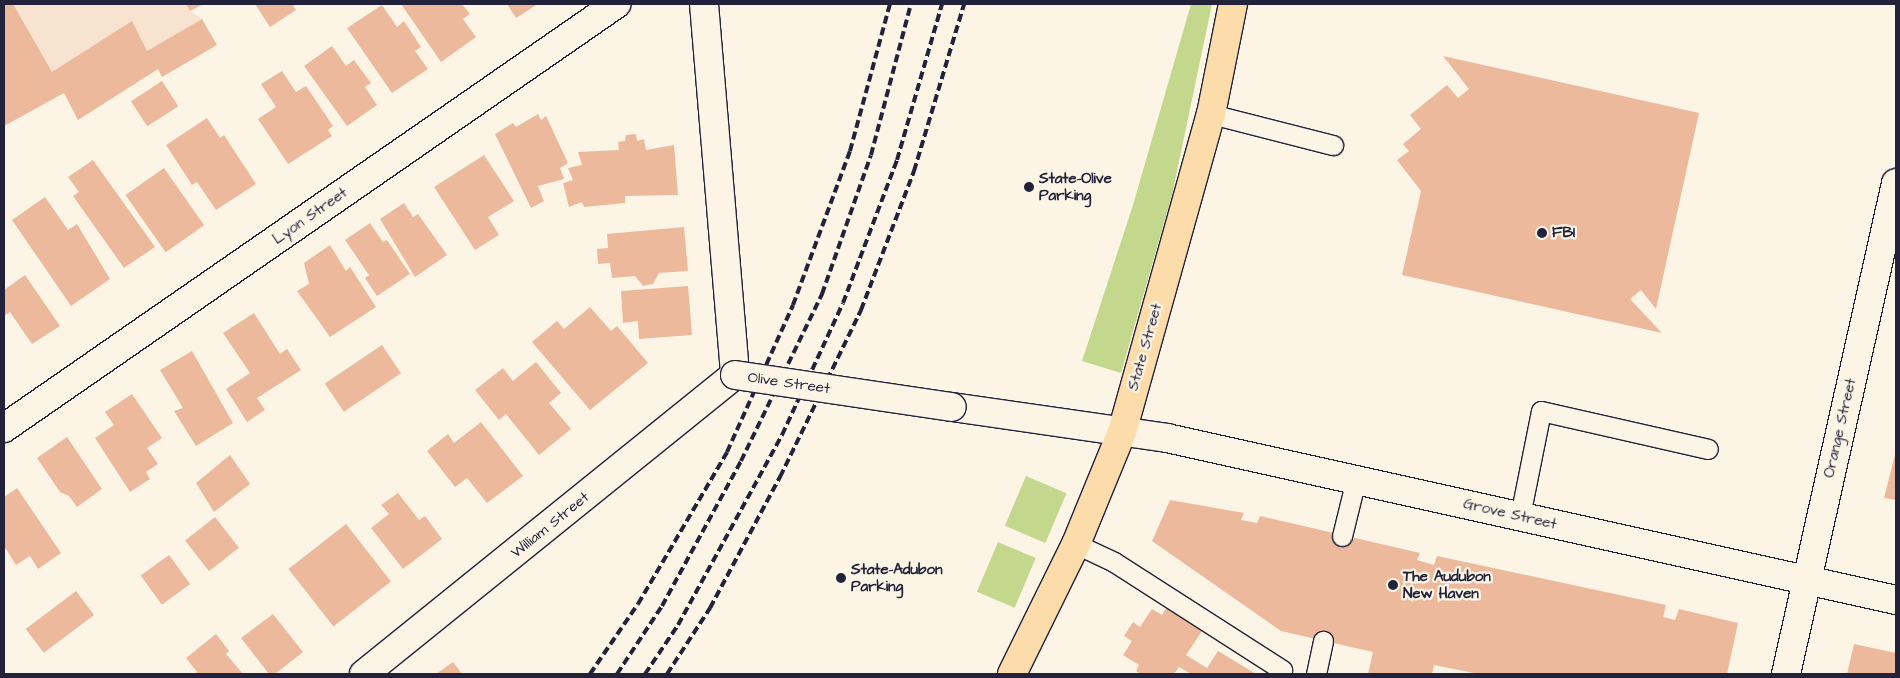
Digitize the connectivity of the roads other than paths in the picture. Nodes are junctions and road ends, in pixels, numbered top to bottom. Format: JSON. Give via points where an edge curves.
{"nodes":[{"id":1,"x":616,"y":4,"type":"edge"},
{"id":2,"x":704,"y":4,"type":"edge"},
{"id":3,"x":1233,"y":4,"type":"edge"},
{"id":4,"x":1211,"y":114,"type":"junction"},
{"id":5,"x":1333,"y":145,"type":"dead end"},
{"id":6,"x":1896,"y":183,"type":"edge"},
{"id":7,"x":735,"y":375,"type":"junction"},
{"id":8,"x":4,"y":428,"type":"edge"},
{"id":9,"x":1122,"y":432,"type":"junction"},
{"id":10,"x":1708,"y":449,"type":"dead end"},
{"id":11,"x":1356,"y":479,"type":"junction"},
{"id":12,"x":1520,"y":516,"type":"junction"},
{"id":13,"x":1342,"y":536,"type":"dead end"},
{"id":14,"x":1076,"y":544,"type":"junction"},
{"id":15,"x":1806,"y":581,"type":"junction"},
{"id":16,"x":1896,"y":600,"type":"edge"},
{"id":17,"x":1323,"y":641,"type":"dead end"},
{"id":18,"x":1282,"y":670,"type":"dead end"},
{"id":19,"x":364,"y":674,"type":"edge"},
{"id":20,"x":1012,"y":674,"type":"edge"},
{"id":21,"x":1316,"y":674,"type":"edge"},
{"id":22,"x":1786,"y":674,"type":"edge"}],
"edges":[{"from":1,"to":8,"type":"street","name":"Lyon Street"},
{"from":2,"to":7,"type":"street","name":"Olive Street"},
{"from":3,"to":4,"type":"main road","name":"State Street"},
{"from":4,"to":5,"type":"lane"},
{"from":4,"to":9,"type":"main road","name":"State Street"},
{"from":6,"to":15,"type":"street","name":"Orange Street"},
{"from":7,"to":9,"type":"street","name":"Olive Street","bridge":true},
{"from":7,"to":19,"type":"street","name":"William Street"},
{"from":9,"to":11,"type":"street","name":"Grove Street","via":[[1168,438]]},
{"from":9,"to":14,"type":"main road","name":"State Street"},
{"from":10,"to":12,"type":"lane","via":[[1541,412]]},
{"from":11,"to":12,"type":"street","name":"Grove Street"},
{"from":11,"to":13,"type":"lane"},
{"from":12,"to":15,"type":"street","name":"Grove Street"},
{"from":14,"to":18,"type":"lane","via":[[1114,562]]},
{"from":14,"to":20,"type":"main road","name":"State Street"},
{"from":15,"to":16,"type":"street","name":"Grove Street"},
{"from":15,"to":22,"type":"street","name":"Orange Street"},
{"from":17,"to":21,"type":"lane"}]}
